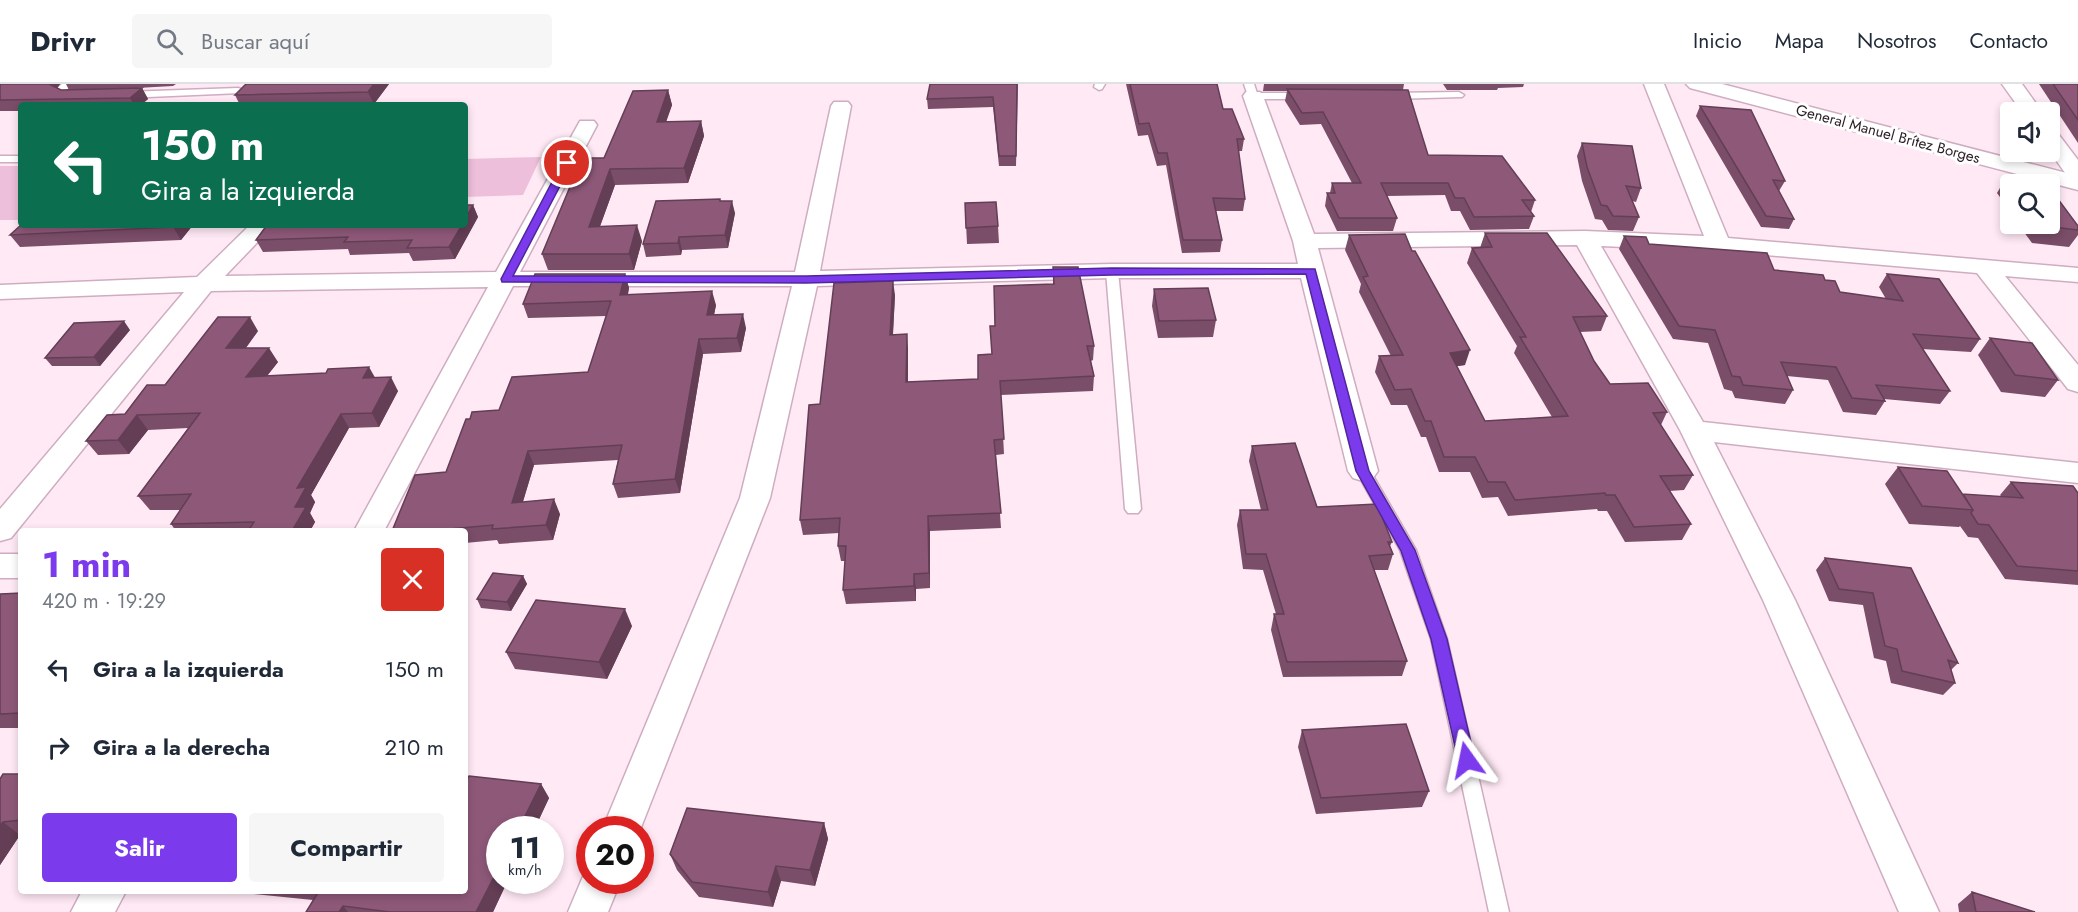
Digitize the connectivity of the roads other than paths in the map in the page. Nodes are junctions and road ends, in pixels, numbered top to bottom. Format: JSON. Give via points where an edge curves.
{"nodes":[{"id":1,"x":68,"y":84,"type":"edge"},
{"id":2,"x":1654,"y":84,"type":"edge"},
{"id":3,"x":1697,"y":84,"type":"edge"},
{"id":4,"x":2012,"y":84,"type":"edge"},
{"id":5,"x":1251,"y":90,"type":"edge"},
{"id":6,"x":238,"y":91,"type":"edge"},
{"id":7,"x":118,"y":95,"type":"edge"},
{"id":8,"x":1460,"y":95,"type":"dead end"},
{"id":9,"x":82,"y":96,"type":"edge"},
{"id":10,"x":1322,"y":96,"type":"edge"},
{"id":11,"x":1380,"y":96,"type":"edge"},
{"id":12,"x":2025,"y":102,"type":"edge"},
{"id":13,"x":841,"y":106,"type":"dead end"},
{"id":14,"x":587,"y":125,"type":"dead end"},
{"id":15,"x":2060,"y":150,"type":"edge"},
{"id":16,"x":0,"y":159,"type":"edge"},
{"id":17,"x":18,"y":159,"type":"edge"},
{"id":18,"x":2078,"y":175,"type":"edge"},
{"id":19,"x":2078,"y":183,"type":"edge"},
{"id":20,"x":260,"y":228,"type":"edge"},
{"id":21,"x":1585,"y":238,"type":"junction"},
{"id":22,"x":1305,"y":241,"type":"junction"},
{"id":23,"x":1719,"y":244,"type":"junction"},
{"id":24,"x":1984,"y":266,"type":"junction"},
{"id":25,"x":1112,"y":271,"type":"junction"},
{"id":26,"x":1311,"y":271,"type":"junction"},
{"id":27,"x":2078,"y":275,"type":"edge"},
{"id":28,"x":506,"y":279,"type":"junction"},
{"id":29,"x":806,"y":279,"type":"junction"},
{"id":30,"x":204,"y":284,"type":"junction"},
{"id":31,"x":0,"y":292,"type":"edge"},
{"id":32,"x":2078,"y":383,"type":"edge"},
{"id":33,"x":1694,"y":430,"type":"junction"},
{"id":34,"x":1363,"y":471,"type":"joint"},
{"id":35,"x":2078,"y":473,"type":"edge"},
{"id":36,"x":1133,"y":509,"type":"dead end"},
{"id":37,"x":371,"y":528,"type":"edge"},
{"id":38,"x":0,"y":530,"type":"edge"},
{"id":39,"x":0,"y":566,"type":"edge"},
{"id":40,"x":18,"y":566,"type":"edge"},
{"id":41,"x":627,"y":816,"type":"edge"},
{"id":42,"x":104,"y":894,"type":"edge"},
{"id":43,"x":595,"y":894,"type":"edge"},
{"id":44,"x":90,"y":912,"type":"edge"},
{"id":45,"x":588,"y":912,"type":"edge"},
{"id":46,"x":1499,"y":912,"type":"edge"},
{"id":47,"x":1919,"y":912,"type":"edge"}],
"edges":[{"from":1,"to":9,"type":"lane","via":[[60,93]]},
{"from":2,"to":23,"type":"street"},
{"from":3,"to":19,"type":"street","name":"General Manuel Brítez Borges"},
{"from":4,"to":12,"type":"street"},
{"from":5,"to":10,"type":"lane"},
{"from":5,"to":22,"type":"street"},
{"from":6,"to":7,"type":"lane"},
{"from":8,"to":11,"type":"lane"},
{"from":13,"to":29,"type":"street"},
{"from":14,"to":28,"type":"street"},
{"from":15,"to":18,"type":"street"},
{"from":16,"to":17,"type":"lane"},
{"from":20,"to":30,"type":"street"},
{"from":21,"to":22,"type":"street"},
{"from":21,"to":23,"type":"street"},
{"from":21,"to":33,"type":"street"},
{"from":22,"to":26,"type":"street"},
{"from":23,"to":24,"type":"street"},
{"from":24,"to":27,"type":"street"},
{"from":24,"to":32,"type":"street"},
{"from":25,"to":26,"type":"street"},
{"from":25,"to":29,"type":"street"},
{"from":25,"to":36,"type":"lane"},
{"from":26,"to":34,"type":"street"},
{"from":28,"to":29,"type":"street"},
{"from":28,"to":30,"type":"street"},
{"from":28,"to":37,"type":"street"},
{"from":29,"to":41,"type":"street","via":[[755,498]]},
{"from":30,"to":31,"type":"street"},
{"from":30,"to":38,"type":"street"},
{"from":33,"to":35,"type":"street"},
{"from":33,"to":47,"type":"street","via":[[1779,600]]},
{"from":34,"to":46,"type":"lane","via":[[1408,550],[1439,639]]},
{"from":39,"to":40,"type":"street"},
{"from":42,"to":44,"type":"street"},
{"from":43,"to":45,"type":"street"}]}
